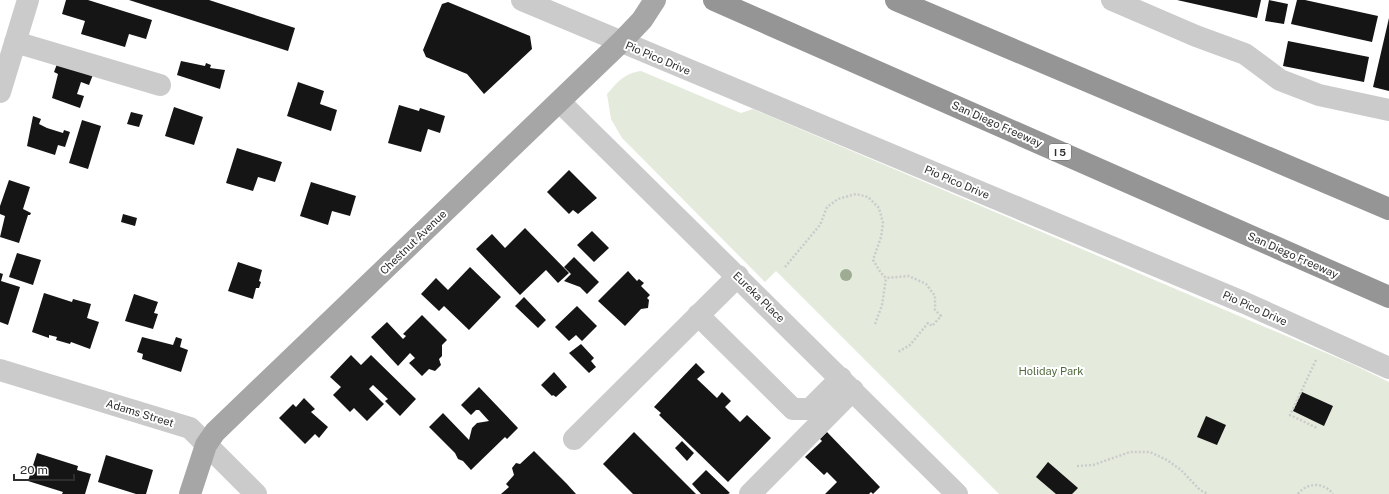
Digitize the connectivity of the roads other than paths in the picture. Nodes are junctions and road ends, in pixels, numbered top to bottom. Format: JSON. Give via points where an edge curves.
{"nodes":[{"id":1,"x":28,"y":0,"type":"edge"},
{"id":2,"x":522,"y":0,"type":"edge"},
{"id":3,"x":655,"y":0,"type":"edge"},
{"id":4,"x":896,"y":0,"type":"edge"},
{"id":5,"x":1112,"y":0,"type":"edge"},
{"id":6,"x":722,"y":3,"type":"edge"},
{"id":7,"x":15,"y":42,"type":"junction"},
{"id":8,"x":621,"y":42,"type":"junction"},
{"id":9,"x":160,"y":85,"type":"dead end"},
{"id":10,"x":0,"y":92,"type":"edge"},
{"id":11,"x":560,"y":102,"type":"junction"},
{"id":12,"x":1389,"y":110,"type":"edge"},
{"id":13,"x":1388,"y":209,"type":"edge"},
{"id":14,"x":738,"y":276,"type":"junction"},
{"id":15,"x":1389,"y":297,"type":"edge"},
{"id":16,"x":698,"y":315,"type":"junction"},
{"id":17,"x":1389,"y":368,"type":"edge"},
{"id":18,"x":0,"y":370,"type":"edge"},
{"id":19,"x":847,"y":384,"type":"junction"},
{"id":20,"x":574,"y":439,"type":"dead end"},
{"id":21,"x":206,"y":445,"type":"junction"},
{"id":22,"x":190,"y":494,"type":"edge"},
{"id":23,"x":256,"y":494,"type":"edge"},
{"id":24,"x":750,"y":494,"type":"edge"},
{"id":25,"x":957,"y":494,"type":"edge"}],
"edges":[{"from":1,"to":7,"type":"street"},
{"from":2,"to":8,"type":"street","name":"Pio Pico Drive"},
{"from":3,"to":8,"type":"main road","name":"Chestnut Avenue","via":[[642,20]]},
{"from":4,"to":13,"type":"highway"},
{"from":5,"to":12,"type":"street","via":[[1245,54],[1280,80],[1319,95]]},
{"from":6,"to":15,"type":"highway","name":"San Diego Freeway","number":"I 5"},
{"from":7,"to":9,"type":"street"},
{"from":7,"to":10,"type":"street"},
{"from":8,"to":11,"type":"main road","name":"Chestnut Avenue"},
{"from":8,"to":17,"type":"street","name":"Pio Pico Drive","via":[[1245,303]]},
{"from":11,"to":14,"type":"street","name":"Eureka Place"},
{"from":11,"to":21,"type":"main road","name":"Chestnut Avenue","via":[[214,432]]},
{"from":14,"to":16,"type":"street"},
{"from":14,"to":19,"type":"street","name":"Eureka Place"},
{"from":16,"to":19,"type":"street","via":[[793,409],[810,409]]},
{"from":16,"to":20,"type":"street"},
{"from":18,"to":21,"type":"street","name":"Adams Street","via":[[190,428]]},
{"from":19,"to":24,"type":"street"},
{"from":19,"to":25,"type":"street","name":"Eureka Place"},
{"from":21,"to":22,"type":"main road","name":"Chestnut Avenue"},
{"from":21,"to":23,"type":"street","name":"Adams Street"}]}
